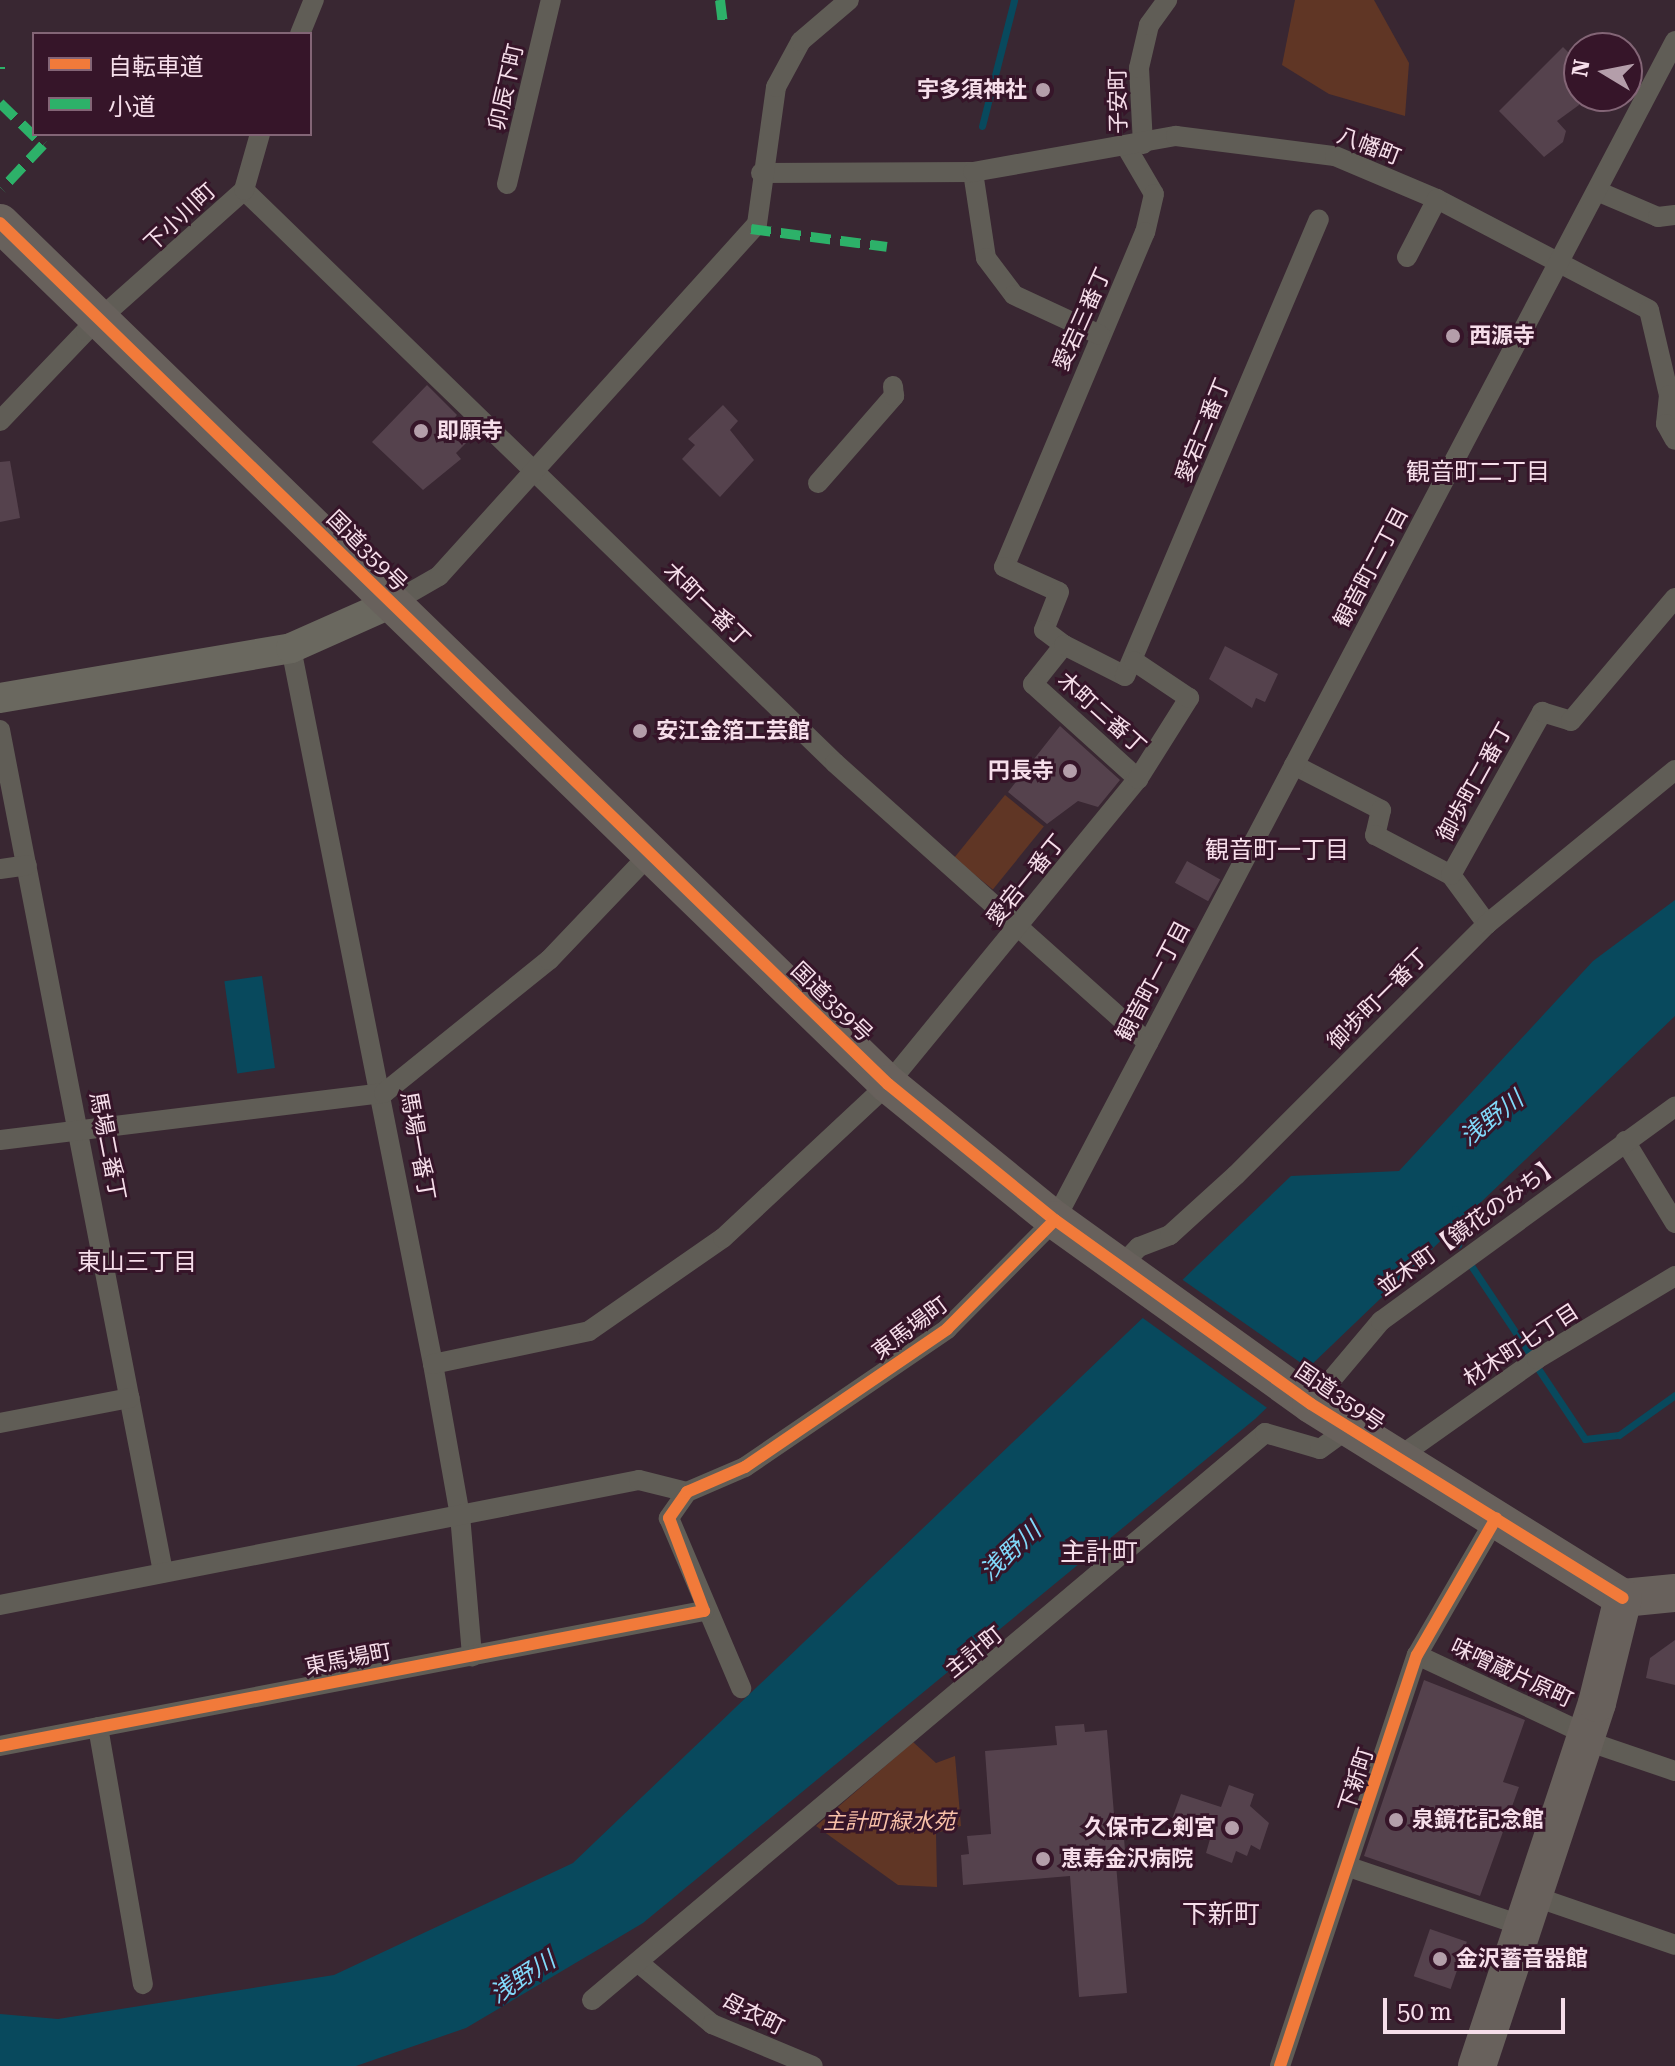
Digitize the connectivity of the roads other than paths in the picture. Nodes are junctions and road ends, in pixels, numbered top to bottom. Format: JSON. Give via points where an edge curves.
{"nodes":[{"id":1,"x":314,"y":0,"type":"edge"},
{"id":2,"x":551,"y":0,"type":"edge"},
{"id":3,"x":849,"y":0,"type":"edge"},
{"id":4,"x":1167,"y":0,"type":"edge"},
{"id":5,"x":301,"y":32,"type":"edge"},
{"id":6,"x":1675,"y":41,"type":"edge"},
{"id":7,"x":259,"y":136,"type":"edge"},
{"id":8,"x":1135,"y":146,"type":"junction"},
{"id":9,"x":973,"y":172,"type":"junction"},
{"id":10,"x":761,"y":173,"type":"junction"},
{"id":11,"x":507,"y":184,"type":"dead end"},
{"id":12,"x":244,"y":190,"type":"junction"},
{"id":13,"x":1597,"y":191,"type":"junction"},
{"id":14,"x":1437,"y":199,"type":"junction"},
{"id":15,"x":1675,"y":215,"type":"edge"},
{"id":16,"x":1319,"y":219,"type":"dead end"},
{"id":17,"x":0,"y":223,"type":"edge"},
{"id":18,"x":1407,"y":257,"type":"dead end"},
{"id":19,"x":1560,"y":264,"type":"junction"},
{"id":20,"x":107,"y":319,"type":"junction"},
{"id":21,"x":1100,"y":335,"type":"junction"},
{"id":22,"x":893,"y":386,"type":"dead end"},
{"id":23,"x":0,"y":421,"type":"edge"},
{"id":24,"x":1675,"y":440,"type":"edge"},
{"id":25,"x":538,"y":471,"type":"junction"},
{"id":26,"x":818,"y":483,"type":"dead end"},
{"id":27,"x":1675,"y":598,"type":"edge"},
{"id":28,"x":392,"y":603,"type":"junction"},
{"id":29,"x":1064,"y":645,"type":"junction"},
{"id":30,"x":291,"y":648,"type":"junction"},
{"id":31,"x":1134,"y":661,"type":"junction"},
{"id":32,"x":0,"y":698,"type":"edge"},
{"id":33,"x":0,"y":730,"type":"edge"},
{"id":34,"x":1294,"y":765,"type":"junction"},
{"id":35,"x":1675,"y":770,"type":"edge"},
{"id":36,"x":1138,"y":779,"type":"junction"},
{"id":37,"x":650,"y":854,"type":"junction"},
{"id":38,"x":27,"y":865,"type":"junction"},
{"id":39,"x":0,"y":869,"type":"edge"},
{"id":40,"x":1451,"y":875,"type":"junction"},
{"id":41,"x":1487,"y":924,"type":"junction"},
{"id":42,"x":1019,"y":928,"type":"junction"},
{"id":43,"x":1148,"y":1043,"type":"junction"},
{"id":44,"x":888,"y":1084,"type":"junction"},
{"id":45,"x":384,"y":1093,"type":"junction"},
{"id":46,"x":1675,"y":1107,"type":"edge"},
{"id":47,"x":80,"y":1128,"type":"junction"},
{"id":48,"x":0,"y":1140,"type":"edge"},
{"id":49,"x":1625,"y":1141,"type":"junction"},
{"id":50,"x":1055,"y":1220,"type":"junction"},
{"id":51,"x":1675,"y":1223,"type":"edge"},
{"id":52,"x":1127,"y":1271,"type":"junction"},
{"id":53,"x":1675,"y":1276,"type":"edge"},
{"id":54,"x":433,"y":1364,"type":"junction"},
{"id":55,"x":1303,"y":1397,"type":"junction"},
{"id":56,"x":130,"y":1398,"type":"junction"},
{"id":57,"x":0,"y":1423,"type":"edge"},
{"id":58,"x":1334,"y":1439,"type":"junction"},
{"id":59,"x":1396,"y":1459,"type":"junction"},
{"id":60,"x":687,"y":1492,"type":"junction"},
{"id":61,"x":460,"y":1515,"type":"junction"},
{"id":62,"x":1496,"y":1518,"type":"junction"},
{"id":63,"x":163,"y":1572,"type":"junction"},
{"id":64,"x":1675,"y":1593,"type":"edge"},
{"id":65,"x":1623,"y":1598,"type":"junction"},
{"id":66,"x":0,"y":1605,"type":"edge"},
{"id":67,"x":704,"y":1611,"type":"junction"},
{"id":68,"x":1417,"y":1655,"type":"junction"},
{"id":69,"x":472,"y":1656,"type":"junction"},
{"id":70,"x":741,"y":1688,"type":"dead end"},
{"id":71,"x":98,"y":1727,"type":"junction"},
{"id":72,"x":1585,"y":1737,"type":"junction"},
{"id":73,"x":0,"y":1746,"type":"edge"},
{"id":74,"x":1675,"y":1771,"type":"edge"},
{"id":75,"x":1349,"y":1867,"type":"junction"},
{"id":76,"x":1528,"y":1911,"type":"junction"},
{"id":77,"x":1675,"y":1945,"type":"edge"},
{"id":78,"x":640,"y":1964,"type":"junction"},
{"id":79,"x":143,"y":1984,"type":"dead end"},
{"id":80,"x":592,"y":2000,"type":"dead end"},
{"id":81,"x":813,"y":2066,"type":"edge"},
{"id":82,"x":1280,"y":2066,"type":"edge"},
{"id":83,"x":1477,"y":2066,"type":"edge"}],
"edges":[{"from":1,"to":5,"type":"street"},
{"from":2,"to":11,"type":"street","name":"卯辰下町"},
{"from":3,"to":10,"type":"street","via":[[801,41],[776,87]]},
{"from":4,"to":8,"type":"street","name":"子安町","via":[[1149,25],[1139,68]]},
{"from":6,"to":13,"type":"street","name":"観音町二丁目"},
{"from":7,"to":12,"type":"street","name":"下小川町"},
{"from":8,"to":9,"type":"street","name":"八幡町"},
{"from":8,"to":14,"type":"street","name":"八幡町","via":[[1176,136],[1264,142],[1335,156]]},
{"from":8,"to":21,"type":"street","name":"愛宕三番丁","via":[[1153,204]]},
{"from":9,"to":10,"type":"street","name":"八幡町"},
{"from":9,"to":21,"type":"street","via":[[986,258],[1007,287]]},
{"from":10,"to":25,"type":"street","via":[[757,224]]},
{"from":12,"to":20,"type":"street","name":"下小川町"},
{"from":12,"to":25,"type":"street","name":"木町一番丁"},
{"from":13,"to":15,"type":"street","via":[[1658,217]]},
{"from":13,"to":19,"type":"street","name":"観音町二丁目"},
{"from":14,"to":18,"type":"street"},
{"from":14,"to":19,"type":"street","name":"八幡町"},
{"from":16,"to":31,"type":"street","name":"愛宕二番丁"},
{"from":17,"to":20,"type":"highway","name":"国道359号"},
{"from":19,"to":24,"type":"street","name":"八幡町","via":[[1649,310],[1669,395],[1666,424]]},
{"from":19,"to":34,"type":"street","name":"観音町二丁目"},
{"from":20,"to":23,"type":"street","name":"下小川町"},
{"from":20,"to":28,"type":"highway","name":"国道359号"},
{"from":21,"to":29,"type":"street","name":"愛宕三番丁","via":[[1004,567],[1059,592],[1044,630]]},
{"from":22,"to":26,"type":"street","via":[[894,396]]},
{"from":25,"to":28,"type":"street","via":[[439,576]]},
{"from":25,"to":42,"type":"street","name":"木町一番丁","via":[[835,763]]},
{"from":27,"to":40,"type":"street","name":"御歩町二番丁","via":[[1571,721],[1542,712]]},
{"from":28,"to":30,"type":"street"},
{"from":28,"to":37,"type":"highway","name":"国道359号"},
{"from":29,"to":31,"type":"street","via":[[1125,676]]},
{"from":29,"to":36,"type":"street","name":"木町二番丁","via":[[1033,684]]},
{"from":30,"to":32,"type":"street"},
{"from":30,"to":45,"type":"street","name":"馬場一番丁"},
{"from":31,"to":36,"type":"street","name":"愛宕一番丁","via":[[1189,698]]},
{"from":33,"to":38,"type":"street","name":"馬場二番丁"},
{"from":34,"to":40,"type":"street","via":[[1381,810],[1375,835]]},
{"from":34,"to":43,"type":"street","name":"観音町一丁目"},
{"from":35,"to":41,"type":"street","name":"御歩町一番丁"},
{"from":36,"to":42,"type":"street","name":"愛宕一番丁"},
{"from":37,"to":44,"type":"highway","name":"国道359号"},
{"from":37,"to":45,"type":"street","via":[[549,960]]},
{"from":38,"to":39,"type":"street"},
{"from":38,"to":47,"type":"street","name":"馬場二番丁"},
{"from":40,"to":41,"type":"street"},
{"from":41,"to":52,"type":"street","name":"御歩町一番丁","via":[[1236,1175],[1170,1235],[1139,1247]]},
{"from":42,"to":43,"type":"street","name":"木町一番丁"},
{"from":42,"to":44,"type":"street","name":"愛宕一番丁"},
{"from":43,"to":50,"type":"street","name":"観音町一丁目"},
{"from":44,"to":50,"type":"highway","name":"国道359号"},
{"from":44,"to":54,"type":"street","name":"愛宕一番丁","via":[[723,1238],[589,1331]]},
{"from":45,"to":47,"type":"street"},
{"from":45,"to":54,"type":"street","name":"馬場一番丁"},
{"from":46,"to":49,"type":"street","name":"並木町【鏡花のみち】"},
{"from":47,"to":48,"type":"street"},
{"from":47,"to":56,"type":"street","name":"馬場二番丁"},
{"from":49,"to":51,"type":"street"},
{"from":49,"to":55,"type":"street","name":"並木町【鏡花のみち】","via":[[1381,1321]]},
{"from":50,"to":52,"type":"highway","name":"国道359号"},
{"from":50,"to":60,"type":"street","name":"東馬場町","via":[[947,1329],[745,1467]]},
{"from":52,"to":55,"type":"highway","name":"国道359号"},
{"from":53,"to":59,"type":"street","name":"材木町七丁目","via":[[1537,1359]]},
{"from":54,"to":61,"type":"street","name":"馬場一番丁"},
{"from":55,"to":58,"type":"highway","name":"国道359号"},
{"from":56,"to":57,"type":"street"},
{"from":56,"to":63,"type":"street","name":"馬場二番丁"},
{"from":58,"to":59,"type":"highway","name":"国道359号"},
{"from":58,"to":78,"type":"street","name":"主計町","via":[[1265,1433]]},
{"from":59,"to":62,"type":"highway","name":"国道359号"},
{"from":60,"to":61,"type":"street","via":[[639,1480]]},
{"from":60,"to":67,"type":"street","via":[[669,1518]]},
{"from":61,"to":63,"type":"street"},
{"from":61,"to":69,"type":"street","name":"馬場一番丁"},
{"from":62,"to":65,"type":"highway","name":"国道359号"},
{"from":62,"to":68,"type":"street","name":"下新町"},
{"from":63,"to":66,"type":"street"},
{"from":64,"to":65,"type":"highway"},
{"from":65,"to":72,"type":"highway"},
{"from":67,"to":69,"type":"street","name":"東馬場町"},
{"from":67,"to":70,"type":"street"},
{"from":68,"to":72,"type":"street","name":"味噌蔵片原町"},
{"from":68,"to":75,"type":"street","name":"下新町"},
{"from":69,"to":71,"type":"street","name":"東馬場町"},
{"from":71,"to":73,"type":"street","name":"東馬場町"},
{"from":71,"to":79,"type":"street"},
{"from":72,"to":74,"type":"street","name":"味噌蔵片原町"},
{"from":72,"to":76,"type":"highway"},
{"from":75,"to":76,"type":"street"},
{"from":75,"to":82,"type":"street","name":"下新町"},
{"from":76,"to":77,"type":"street"},
{"from":76,"to":83,"type":"highway"},
{"from":78,"to":80,"type":"street","name":"主計町"},
{"from":78,"to":81,"type":"street","name":"母衣町","via":[[712,2024]]}]}
